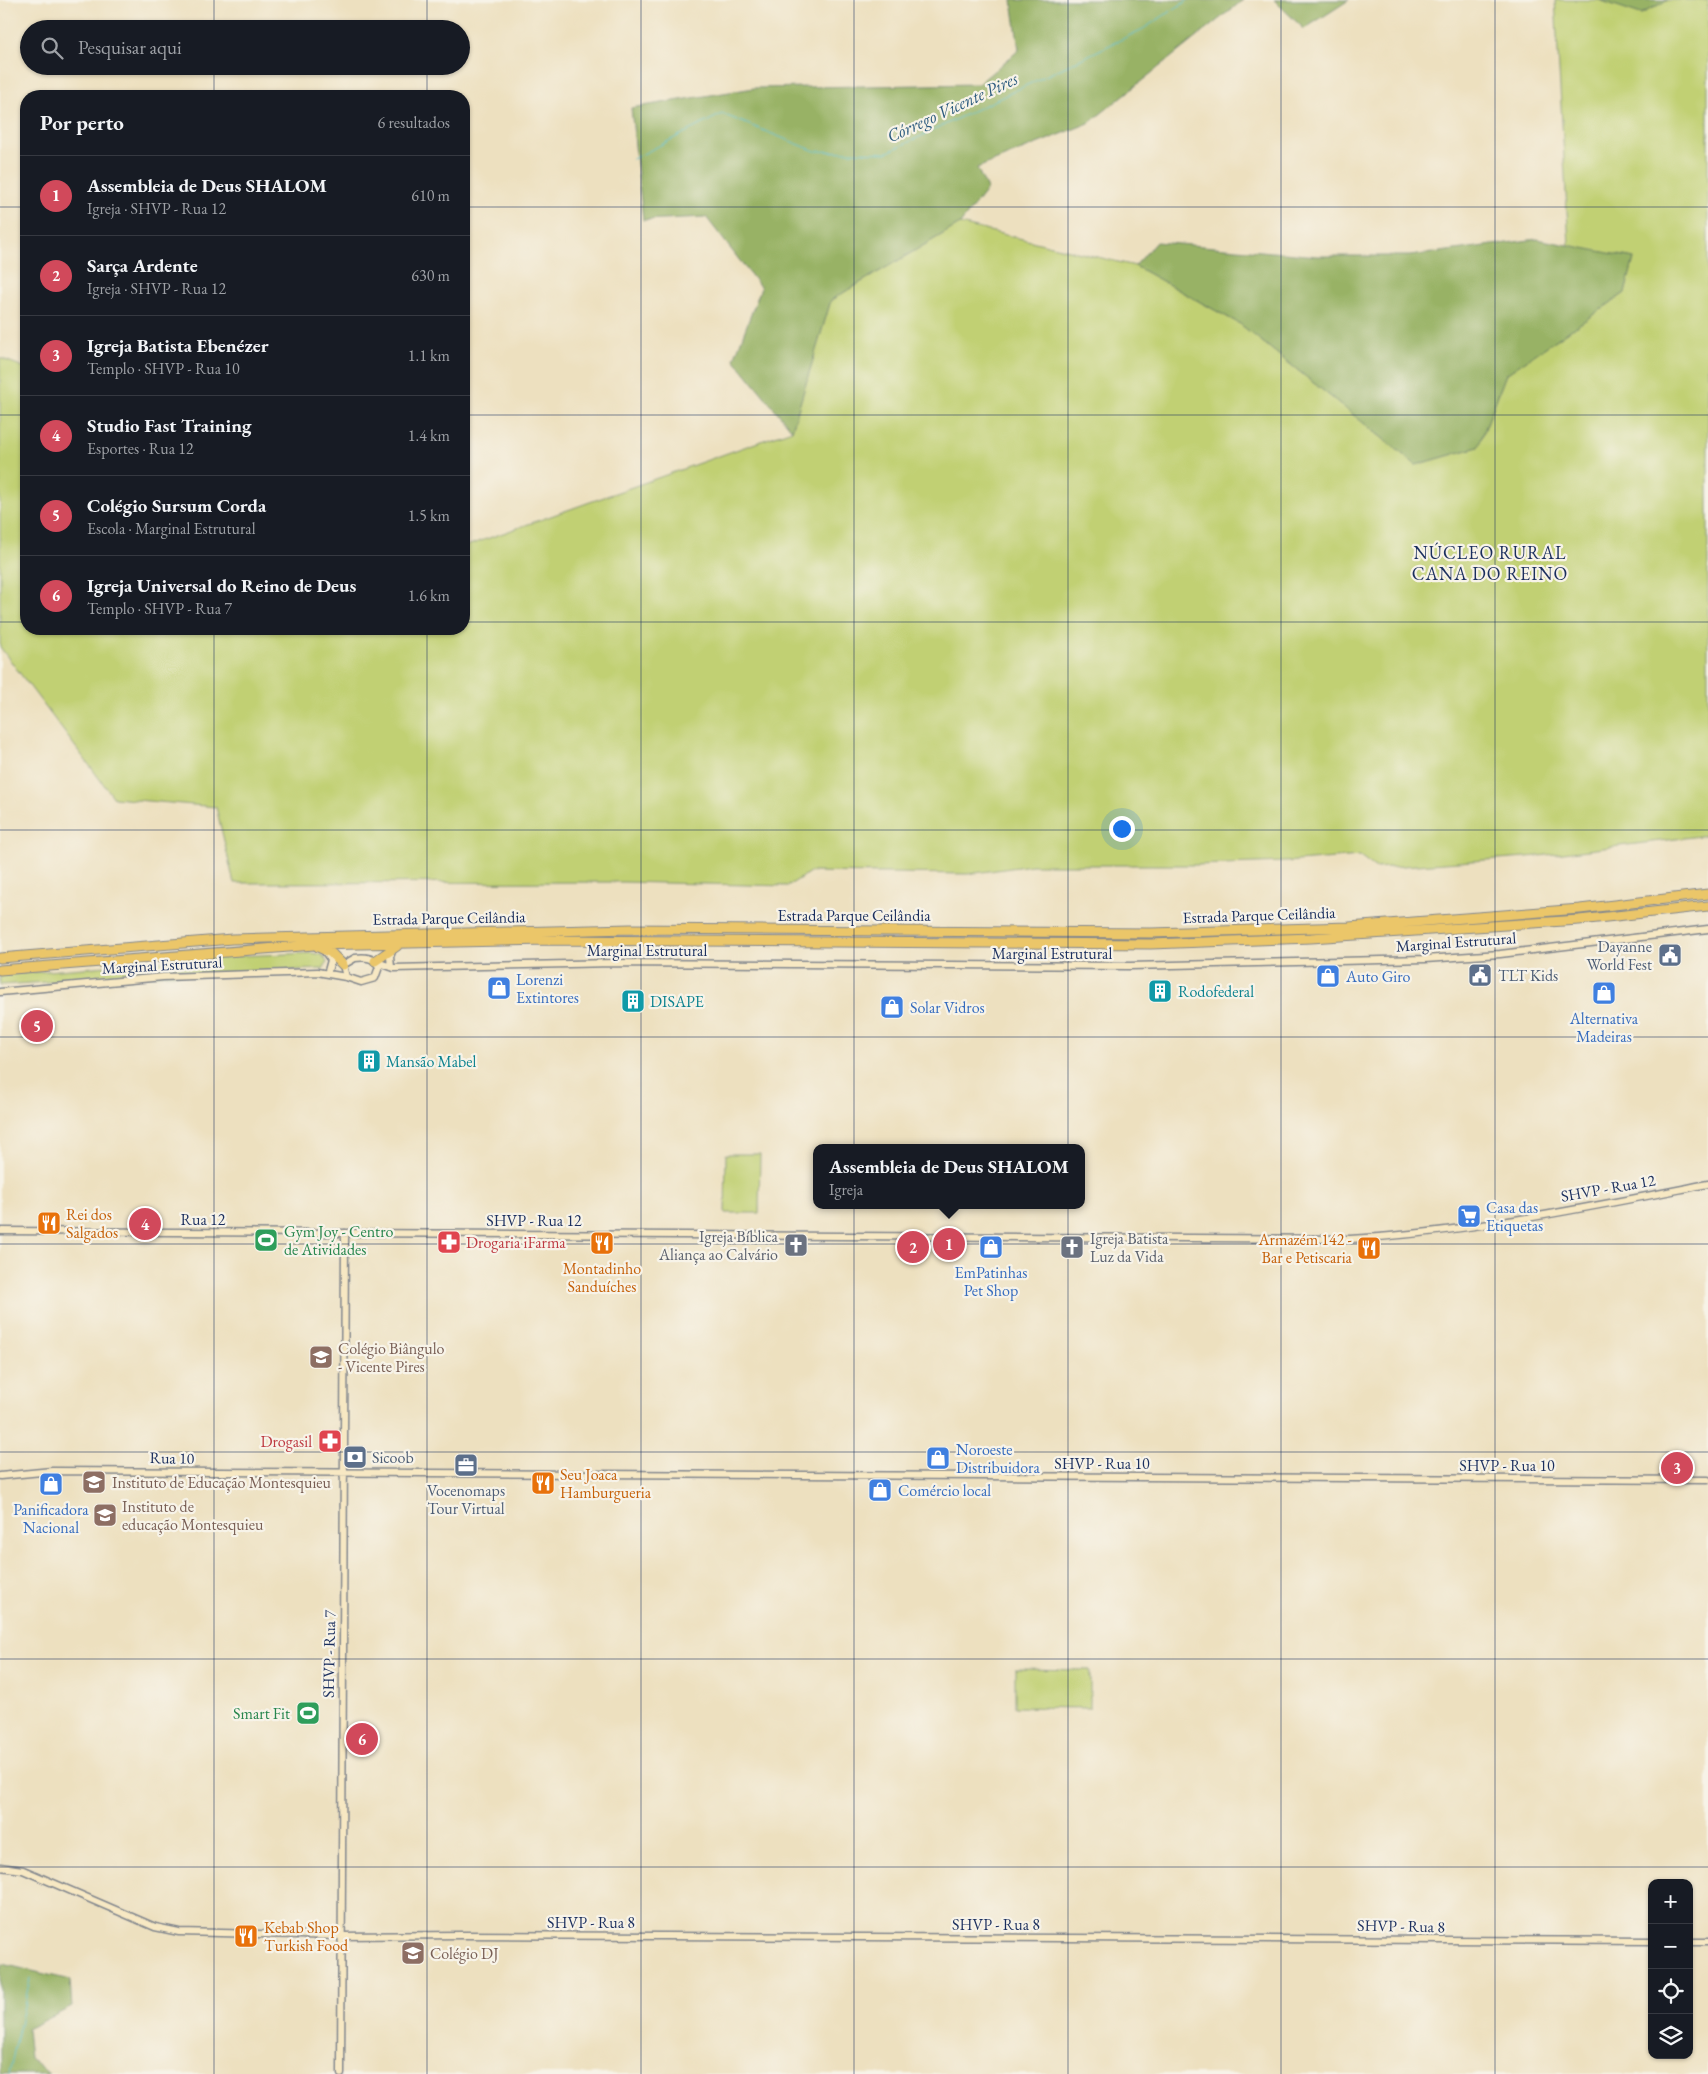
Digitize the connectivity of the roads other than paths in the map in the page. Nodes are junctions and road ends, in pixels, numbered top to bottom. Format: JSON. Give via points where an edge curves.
{"nodes":[{"id":1,"x":1708,"y":894,"type":"edge"},
{"id":2,"x":1708,"y":906,"type":"edge"},
{"id":3,"x":1708,"y":929,"type":"edge"},
{"id":4,"x":408,"y":944,"type":"junction"},
{"id":5,"x":314,"y":945,"type":"junction"},
{"id":6,"x":395,"y":946,"type":"junction"},
{"id":7,"x":323,"y":949,"type":"junction"},
{"id":8,"x":0,"y":958,"type":"edge"},
{"id":9,"x":376,"y":962,"type":"junction"},
{"id":10,"x":343,"y":965,"type":"junction"},
{"id":11,"x":392,"y":968,"type":"junction"},
{"id":12,"x":0,"y":970,"type":"edge"},
{"id":13,"x":327,"y":972,"type":"junction"},
{"id":14,"x":378,"y":975,"type":"junction"},
{"id":15,"x":346,"y":977,"type":"junction"},
{"id":16,"x":0,"y":992,"type":"edge"},
{"id":17,"x":1708,"y":1184,"type":"edge"},
{"id":18,"x":0,"y":1231,"type":"edge"},
{"id":19,"x":345,"y":1233,"type":"junction"},
{"id":20,"x":345,"y":1473,"type":"junction"},
{"id":21,"x":0,"y":1476,"type":"edge"},
{"id":22,"x":1708,"y":1480,"type":"edge"},
{"id":23,"x":0,"y":1867,"type":"edge"},
{"id":24,"x":341,"y":1936,"type":"junction"},
{"id":25,"x":1648,"y":1941,"type":"edge"},
{"id":26,"x":1693,"y":1941,"type":"edge"},
{"id":27,"x":1708,"y":1941,"type":"edge"},
{"id":28,"x":341,"y":2074,"type":"edge"}],
"edges":[{"from":1,"to":8,"type":"highway","name":"Estrada Parque Ceilândia","via":[[1580,909],[1349,927],[1151,933],[630,929],[232,939]]},
{"from":2,"to":4,"type":"highway","name":"Estrada Parque Ceilândia","via":[[1579,920],[1381,935],[1151,944],[546,940]]},
{"from":3,"to":11,"type":"street","name":"Marginal Estrutural","via":[[1425,959],[1130,966],[614,963]]},
{"from":4,"to":5,"type":"highway","name":"Estrada Parque Ceilândia"},
{"from":4,"to":6,"type":"highway"},
{"from":5,"to":7,"type":"highway"},
{"from":5,"to":12,"type":"highway","name":"Estrada Parque Ceilândia"},
{"from":6,"to":9,"type":"highway"},
{"from":6,"to":11,"type":"street","via":[[391,954]]},
{"from":7,"to":10,"type":"highway"},
{"from":7,"to":13,"type":"street","via":[[331,960]]},
{"from":9,"to":10,"type":"street","via":[[355,958]]},
{"from":9,"to":11,"type":"street","name":"Marginal Estrutural"},
{"from":9,"to":14,"type":"street"},
{"from":10,"to":13,"type":"street","name":"Marginal Estrutural"},
{"from":10,"to":15,"type":"street"},
{"from":11,"to":14,"type":"street","name":"Marginal Estrutural"},
{"from":13,"to":15,"type":"street","name":"Marginal Estrutural"},
{"from":13,"to":16,"type":"street","name":"Marginal Estrutural","via":[[163,977]]},
{"from":14,"to":15,"type":"street","via":[[366,982],[355,982]]},
{"from":17,"to":19,"type":"street","name":"SHVP - Rua 12","via":[[1499,1222],[1350,1240]]},
{"from":18,"to":19,"type":"street","name":"Rua 12"},
{"from":19,"to":20,"type":"street","name":"SHVP - Rua 7"},
{"from":20,"to":21,"type":"street","name":"Rua 10","via":[[52,1471]]},
{"from":20,"to":22,"type":"street","name":"SHVP - Rua 10"},
{"from":20,"to":24,"type":"street","name":"SHVP - Rua 7","via":[[344,1913]]},
{"from":23,"to":24,"type":"street","name":"SHVP - Rua 8","via":[[23,1870],[166,1930]]},
{"from":24,"to":25,"type":"street","name":"SHVP - Rua 8"},
{"from":24,"to":28,"type":"street","name":"SHVP - Rua 7"},
{"from":26,"to":27,"type":"street"}]}
